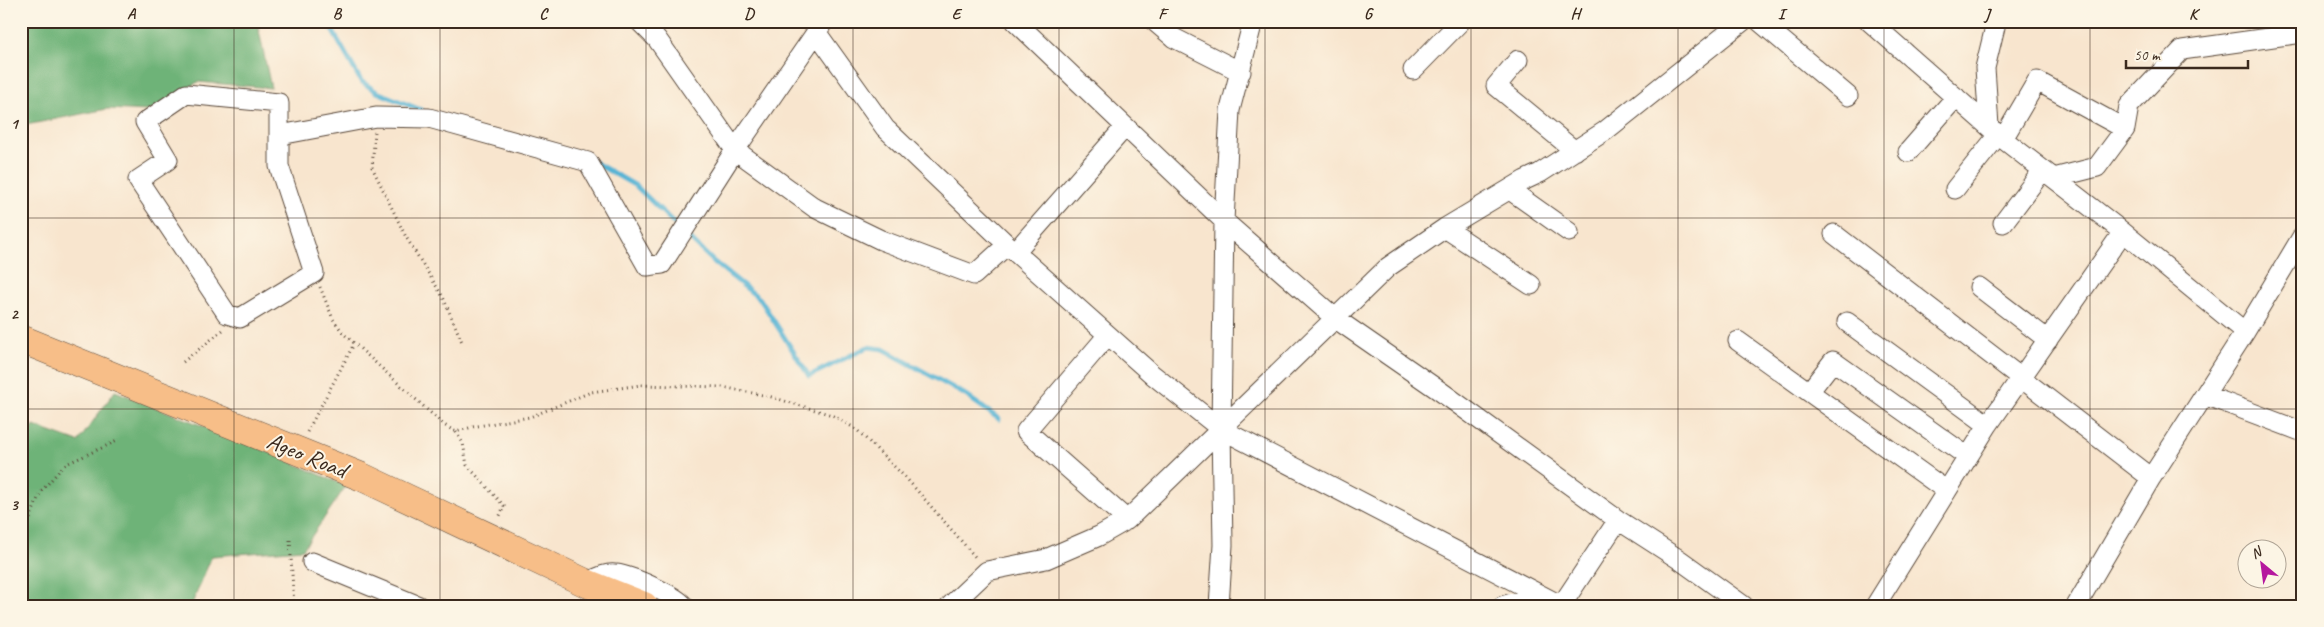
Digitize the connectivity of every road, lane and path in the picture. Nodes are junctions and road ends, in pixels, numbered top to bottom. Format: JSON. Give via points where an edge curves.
{"nodes":[{"id":1,"x":639,"y":21,"type":"edge"},
{"id":2,"x":1016,"y":21,"type":"edge"},
{"id":3,"x":1154,"y":21,"type":"edge"},
{"id":4,"x":1253,"y":21,"type":"edge"},
{"id":5,"x":1461,"y":21,"type":"edge"},
{"id":6,"x":1743,"y":21,"type":"edge"},
{"id":7,"x":1759,"y":21,"type":"edge"},
{"id":8,"x":1870,"y":21,"type":"edge"},
{"id":9,"x":820,"y":27,"type":"edge"},
{"id":10,"x":1995,"y":27,"type":"dead end"},
{"id":11,"x":2303,"y":33,"type":"edge"},
{"id":12,"x":1518,"y":60,"type":"dead end"},
{"id":13,"x":1413,"y":70,"type":"dead end"},
{"id":14,"x":1240,"y":72,"type":"junction"},
{"id":15,"x":1848,"y":96,"type":"dead end"},
{"id":16,"x":1956,"y":97,"type":"junction"},
{"id":17,"x":376,"y":117,"type":"junction"},
{"id":18,"x":1125,"y":127,"type":"junction"},
{"id":19,"x":2125,"y":129,"type":"junction"},
{"id":20,"x":1997,"y":134,"type":"junction"},
{"id":21,"x":280,"y":135,"type":"junction"},
{"id":22,"x":735,"y":150,"type":"junction"},
{"id":23,"x":1575,"y":151,"type":"junction"},
{"id":24,"x":1908,"y":152,"type":"dead end"},
{"id":25,"x":2048,"y":174,"type":"junction"},
{"id":26,"x":1955,"y":189,"type":"dead end"},
{"id":27,"x":1510,"y":190,"type":"junction"},
{"id":28,"x":1224,"y":221,"type":"junction"},
{"id":29,"x":2003,"y":223,"type":"dead end"},
{"id":30,"x":1446,"y":228,"type":"junction"},
{"id":31,"x":1569,"y":232,"type":"dead end"},
{"id":32,"x":2123,"y":232,"type":"junction"},
{"id":33,"x":1834,"y":234,"type":"dead end"},
{"id":34,"x":2303,"y":235,"type":"edge"},
{"id":35,"x":1011,"y":249,"type":"junction"},
{"id":36,"x":314,"y":273,"type":"junction"},
{"id":37,"x":1531,"y":285,"type":"dead end"},
{"id":38,"x":1979,"y":287,"type":"dead end"},
{"id":39,"x":240,"y":318,"type":"junction"},
{"id":40,"x":1336,"y":319,"type":"junction"},
{"id":41,"x":1847,"y":322,"type":"dead end"},
{"id":42,"x":2245,"y":332,"type":"junction"},
{"id":43,"x":1108,"y":335,"type":"junction"},
{"id":44,"x":21,"y":338,"type":"edge"},
{"id":45,"x":2048,"y":340,"type":"junction"},
{"id":46,"x":1738,"y":341,"type":"dead end"},
{"id":47,"x":462,"y":342,"type":"dead end"},
{"id":48,"x":354,"y":344,"type":"junction"},
{"id":49,"x":183,"y":362,"type":"dead end"},
{"id":50,"x":2021,"y":378,"type":"junction"},
{"id":51,"x":1809,"y":392,"type":"junction"},
{"id":52,"x":2205,"y":394,"type":"junction"},
{"id":53,"x":1988,"y":425,"type":"junction"},
{"id":54,"x":1221,"y":429,"type":"junction"},
{"id":55,"x":456,"y":432,"type":"junction"},
{"id":56,"x":2303,"y":432,"type":"edge"},
{"id":57,"x":117,"y":441,"type":"dead end"},
{"id":58,"x":297,"y":451,"type":"junction"},
{"id":59,"x":1968,"y":457,"type":"junction"},
{"id":60,"x":2151,"y":478,"type":"junction"},
{"id":61,"x":1947,"y":491,"type":"junction"},
{"id":62,"x":1128,"y":520,"type":"junction"},
{"id":63,"x":1618,"y":520,"type":"junction"},
{"id":64,"x":492,"y":537,"type":"junction"},
{"id":65,"x":290,"y":540,"type":"dead end"},
{"id":66,"x":21,"y":542,"type":"edge"},
{"id":67,"x":312,"y":562,"type":"dead end"},
{"id":68,"x":987,"y":571,"type":"junction"},
{"id":69,"x":586,"y":583,"type":"junction"},
{"id":70,"x":1540,"y":595,"type":"junction"},
{"id":71,"x":294,"y":606,"type":"edge"},
{"id":72,"x":419,"y":606,"type":"edge"},
{"id":73,"x":621,"y":606,"type":"edge"},
{"id":74,"x":644,"y":606,"type":"edge"},
{"id":75,"x":685,"y":606,"type":"edge"},
{"id":76,"x":702,"y":606,"type":"edge"},
{"id":77,"x":950,"y":606,"type":"edge"},
{"id":78,"x":1219,"y":606,"type":"edge"},
{"id":79,"x":1502,"y":606,"type":"edge"},
{"id":80,"x":1561,"y":606,"type":"edge"},
{"id":81,"x":1744,"y":606,"type":"edge"},
{"id":82,"x":1876,"y":606,"type":"edge"},
{"id":83,"x":2076,"y":606,"type":"edge"}],
"edges":[{"from":1,"to":22,"type":"street","via":[[657,38]]},
{"from":2,"to":18,"type":"street"},
{"from":3,"to":14,"type":"street","via":[[1174,38]]},
{"from":4,"to":14,"type":"street"},
{"from":5,"to":13,"type":"street"},
{"from":6,"to":23,"type":"street","via":[[1605,131]]},
{"from":7,"to":15,"type":"street"},
{"from":8,"to":16,"type":"street"},
{"from":9,"to":22,"type":"street"},
{"from":9,"to":35,"type":"street","via":[[885,128]]},
{"from":10,"to":20,"type":"street","via":[[1986,68]]},
{"from":11,"to":19,"type":"street","via":[[2182,50],[2129,106]]},
{"from":12,"to":23,"type":"street","via":[[1496,86]]},
{"from":14,"to":28,"type":"street","via":[[1230,110]]},
{"from":16,"to":20,"type":"street"},
{"from":16,"to":24,"type":"street"},
{"from":17,"to":21,"type":"street"},
{"from":17,"to":22,"type":"street","via":[[430,118],[588,162],[647,266],[662,264]]},
{"from":17,"to":47,"type":"path","via":[[372,167],[406,237],[443,297]]},
{"from":18,"to":28,"type":"street"},
{"from":18,"to":35,"type":"street"},
{"from":19,"to":20,"type":"street","via":[[2037,81]]},
{"from":19,"to":25,"type":"street","via":[[2097,167]]},
{"from":20,"to":25,"type":"street"},
{"from":20,"to":26,"type":"street"},
{"from":21,"to":36,"type":"street","via":[[279,166]]},
{"from":21,"to":39,"type":"street","via":[[278,103],[186,94],[145,122],[168,160],[138,180],[227,314]]},
{"from":22,"to":35,"type":"street","via":[[815,208],[881,240],[974,275]]},
{"from":23,"to":27,"type":"street"},
{"from":25,"to":29,"type":"street"},
{"from":25,"to":32,"type":"street"},
{"from":27,"to":30,"type":"street"},
{"from":27,"to":31,"type":"street"},
{"from":28,"to":40,"type":"street"},
{"from":28,"to":54,"type":"street"},
{"from":30,"to":37,"type":"street"},
{"from":30,"to":40,"type":"street","via":[[1388,268]]},
{"from":32,"to":42,"type":"street"},
{"from":32,"to":45,"type":"street"},
{"from":33,"to":50,"type":"street"},
{"from":34,"to":42,"type":"street"},
{"from":35,"to":43,"type":"street"},
{"from":36,"to":39,"type":"street"},
{"from":36,"to":48,"type":"path","via":[[333,319]]},
{"from":38,"to":45,"type":"street"},
{"from":39,"to":49,"type":"path"},
{"from":40,"to":54,"type":"street"},
{"from":40,"to":63,"type":"street"},
{"from":41,"to":53,"type":"street"},
{"from":42,"to":52,"type":"street"},
{"from":43,"to":54,"type":"street"},
{"from":43,"to":62,"type":"street","via":[[1026,430]]},
{"from":44,"to":58,"type":"highway","name":"Ageo Road"},
{"from":45,"to":50,"type":"street"},
{"from":46,"to":51,"type":"street"},
{"from":48,"to":55,"type":"path","via":[[444,425]]},
{"from":48,"to":58,"type":"path"},
{"from":50,"to":53,"type":"street"},
{"from":50,"to":60,"type":"street"},
{"from":51,"to":59,"type":"street","via":[[1834,361]]},
{"from":51,"to":61,"type":"street"},
{"from":52,"to":56,"type":"street"},
{"from":52,"to":60,"type":"street"},
{"from":53,"to":59,"type":"street"},
{"from":54,"to":62,"type":"street"},
{"from":54,"to":70,"type":"street"},
{"from":54,"to":78,"type":"street","via":[[1223,526]]},
{"from":55,"to":64,"type":"path","via":[[463,443],[467,465],[504,506]]},
{"from":55,"to":68,"type":"path","via":[[530,417],[591,392],[641,384],[722,386],[768,396],[832,416],[856,430],[907,479]]},
{"from":57,"to":66,"type":"path","via":[[64,465],[40,493]]},
{"from":58,"to":64,"type":"highway","name":"Ageo Road"},
{"from":59,"to":61,"type":"street"},
{"from":60,"to":83,"type":"street"},
{"from":61,"to":82,"type":"street"},
{"from":62,"to":68,"type":"street","via":[[1046,559]]},
{"from":63,"to":80,"type":"street"},
{"from":63,"to":81,"type":"street"},
{"from":64,"to":69,"type":"highway","name":"Ageo Road"},
{"from":65,"to":71,"type":"path"},
{"from":67,"to":72,"type":"street"},
{"from":68,"to":77,"type":"street"},
{"from":69,"to":73,"type":"highway","name":"Ageo Road"},
{"from":69,"to":74,"type":"highway","name":"Ageo Road"},
{"from":69,"to":75,"type":"street","via":[[606,574],[616,574],[672,595]]},
{"from":70,"to":79,"type":"street"},
{"from":70,"to":80,"type":"street"},
{"from":75,"to":76,"type":"street","via":[[695,603]]}]}
